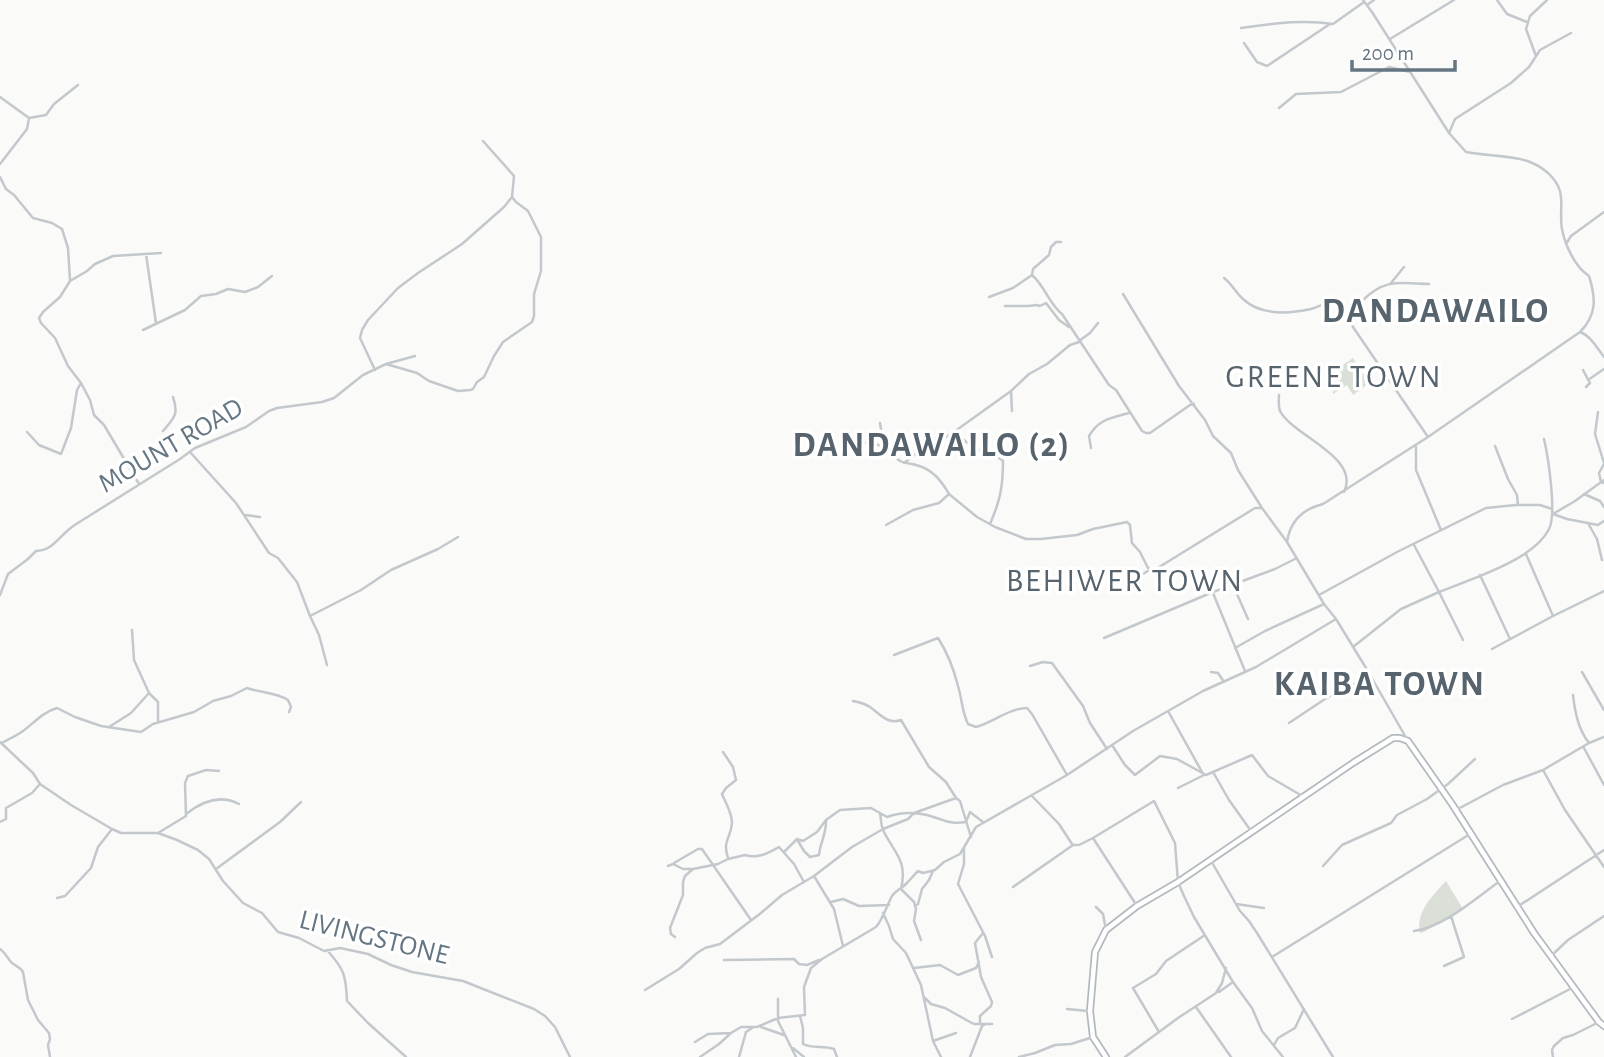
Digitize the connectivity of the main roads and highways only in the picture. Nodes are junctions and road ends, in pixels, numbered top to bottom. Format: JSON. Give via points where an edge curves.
{"nodes":[{"id":1,"x":1604,"y":1026,"type":"edge"},
{"id":2,"x":1106,"y":1057,"type":"edge"}],
"edges":[{"from":1,"to":2,"type":"main road","via":[[1550,956],[1408,741],[1393,738],[1106,930],[1095,952],[1090,1011],[1093,1037]]}]}
